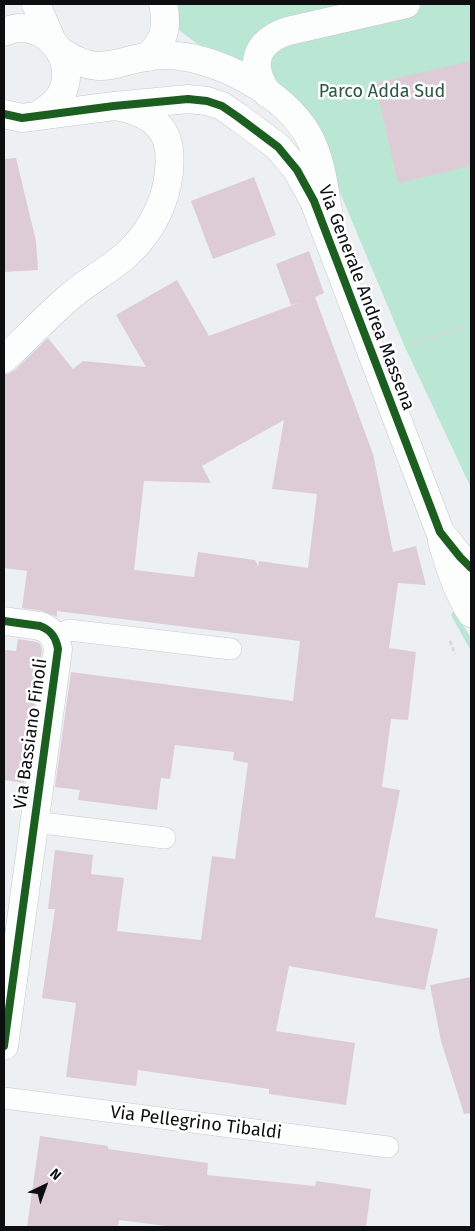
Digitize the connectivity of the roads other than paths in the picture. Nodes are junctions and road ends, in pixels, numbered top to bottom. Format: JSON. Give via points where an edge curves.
{"nodes":[{"id":1,"x":36,"y":4,"type":"edge"},
{"id":2,"x":163,"y":4,"type":"edge"},
{"id":3,"x":406,"y":4,"type":"edge"},
{"id":4,"x":4,"y":32,"type":"edge"},
{"id":5,"x":56,"y":45,"type":"junction"},
{"id":6,"x":147,"y":57,"type":"junction"},
{"id":7,"x":268,"y":94,"type":"junction"},
{"id":8,"x":114,"y":106,"type":"junction"},
{"id":9,"x":16,"y":118,"type":"edge"},
{"id":10,"x":333,"y":247,"type":"junction"},
{"id":11,"x":4,"y":360,"type":"edge"},
{"id":12,"x":440,"y":532,"type":"junction"},
{"id":13,"x":471,"y":568,"type":"edge"},
{"id":14,"x":471,"y":614,"type":"edge"},
{"id":15,"x":4,"y":621,"type":"edge"},
{"id":16,"x":54,"y":636,"type":"junction"},
{"id":17,"x":231,"y":649,"type":"dead end"},
{"id":18,"x":34,"y":822,"type":"junction"},
{"id":19,"x":164,"y":838,"type":"dead end"},
{"id":20,"x":4,"y":1046,"type":"edge"},
{"id":21,"x":4,"y":1098,"type":"edge"},
{"id":22,"x":388,"y":1147,"type":"dead end"}],
"edges":[{"from":1,"to":5,"type":"street"},
{"from":2,"to":6,"type":"street","via":[[165,31],[156,49]]},
{"from":3,"to":7,"type":"street","via":[[288,31],[269,40],[262,46],[256,63],[260,82]]},
{"from":4,"to":5,"type":"street","name":"Via Generale Andrea Massena","via":[[23,28],[37,31]]},
{"from":5,"to":6,"type":"street","name":"Via Generale Andrea Massena","via":[[72,59],[87,65],[105,66]]},
{"from":5,"to":9,"type":"street","via":[[66,66],[66,81],[60,96],[50,108]]},
{"from":6,"to":7,"type":"street","name":"Via Generale Andrea Massena","via":[[178,56],[210,63],[230,70]]},
{"from":7,"to":10,"type":"street","name":"Via Generale Andrea Massena","via":[[291,112],[309,138],[324,185]]},
{"from":8,"to":9,"type":"street","name":"Via Generale Andrea Massena"},
{"from":8,"to":10,"type":"street","name":"Via Generale Andrea Massena","via":[[188,99],[222,106],[278,147],[297,170]]},
{"from":8,"to":11,"type":"street","via":[[140,112],[152,119],[164,133],[170,165],[163,200],[153,221],[127,254],[72,295]]},
{"from":10,"to":12,"type":"street","name":"Via Generale Andrea Massena"},
{"from":12,"to":13,"type":"street","name":"Via Generale Andrea Massena"},
{"from":12,"to":14,"type":"street","via":[[447,561]]},
{"from":15,"to":16,"type":"street","via":[[40,626]]},
{"from":16,"to":17,"type":"lane","via":[[69,630]]},
{"from":16,"to":18,"type":"street","name":"Via Bassiano Finoli","via":[[58,649]]},
{"from":18,"to":19,"type":"lane"},
{"from":18,"to":20,"type":"street","name":"Via Bassiano Finoli"},
{"from":21,"to":22,"type":"lane","name":"Via Pellegrino Tibaldi"}]}
